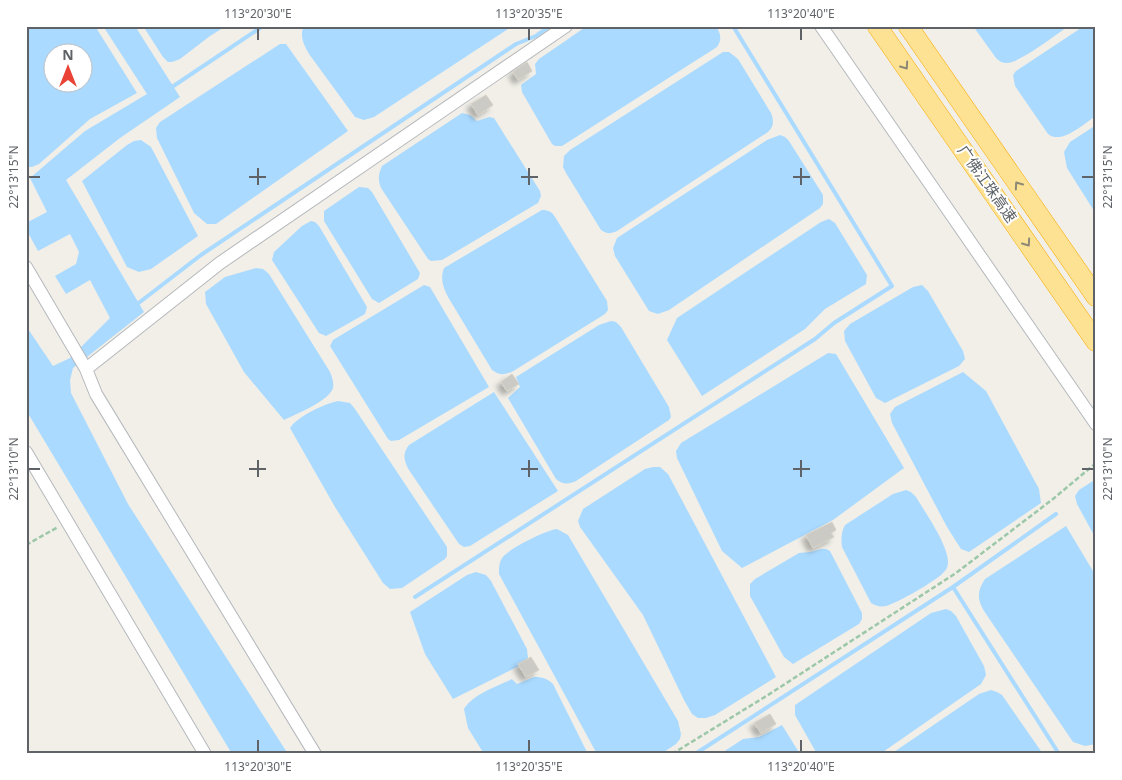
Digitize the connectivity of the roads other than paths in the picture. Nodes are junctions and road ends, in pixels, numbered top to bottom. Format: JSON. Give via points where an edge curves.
{"nodes":[{"id":1,"x":566,"y":26,"type":"edge"},
{"id":2,"x":822,"y":26,"type":"edge"},
{"id":3,"x":877,"y":26,"type":"edge"},
{"id":4,"x":908,"y":26,"type":"edge"},
{"id":5,"x":26,"y":267,"type":"edge"},
{"id":6,"x":1096,"y":297,"type":"edge"},
{"id":7,"x":1096,"y":342,"type":"edge"},
{"id":8,"x":86,"y":369,"type":"junction"},
{"id":9,"x":1096,"y":424,"type":"edge"},
{"id":10,"x":26,"y":452,"type":"edge"},
{"id":11,"x":205,"y":754,"type":"edge"},
{"id":12,"x":315,"y":754,"type":"edge"}],
"edges":[{"from":1,"to":8,"type":"street","via":[[220,263]]},
{"from":2,"to":9,"type":"street"},
{"from":3,"to":7,"type":"highway","name":"广佛江珠高速","one_way":true},
{"from":6,"to":4,"type":"highway","name":"广佛江珠高速","one_way":true},
{"from":5,"to":8,"type":"street"},
{"from":8,"to":12,"type":"street","via":[[96,394]]},
{"from":10,"to":11,"type":"street"}]}
